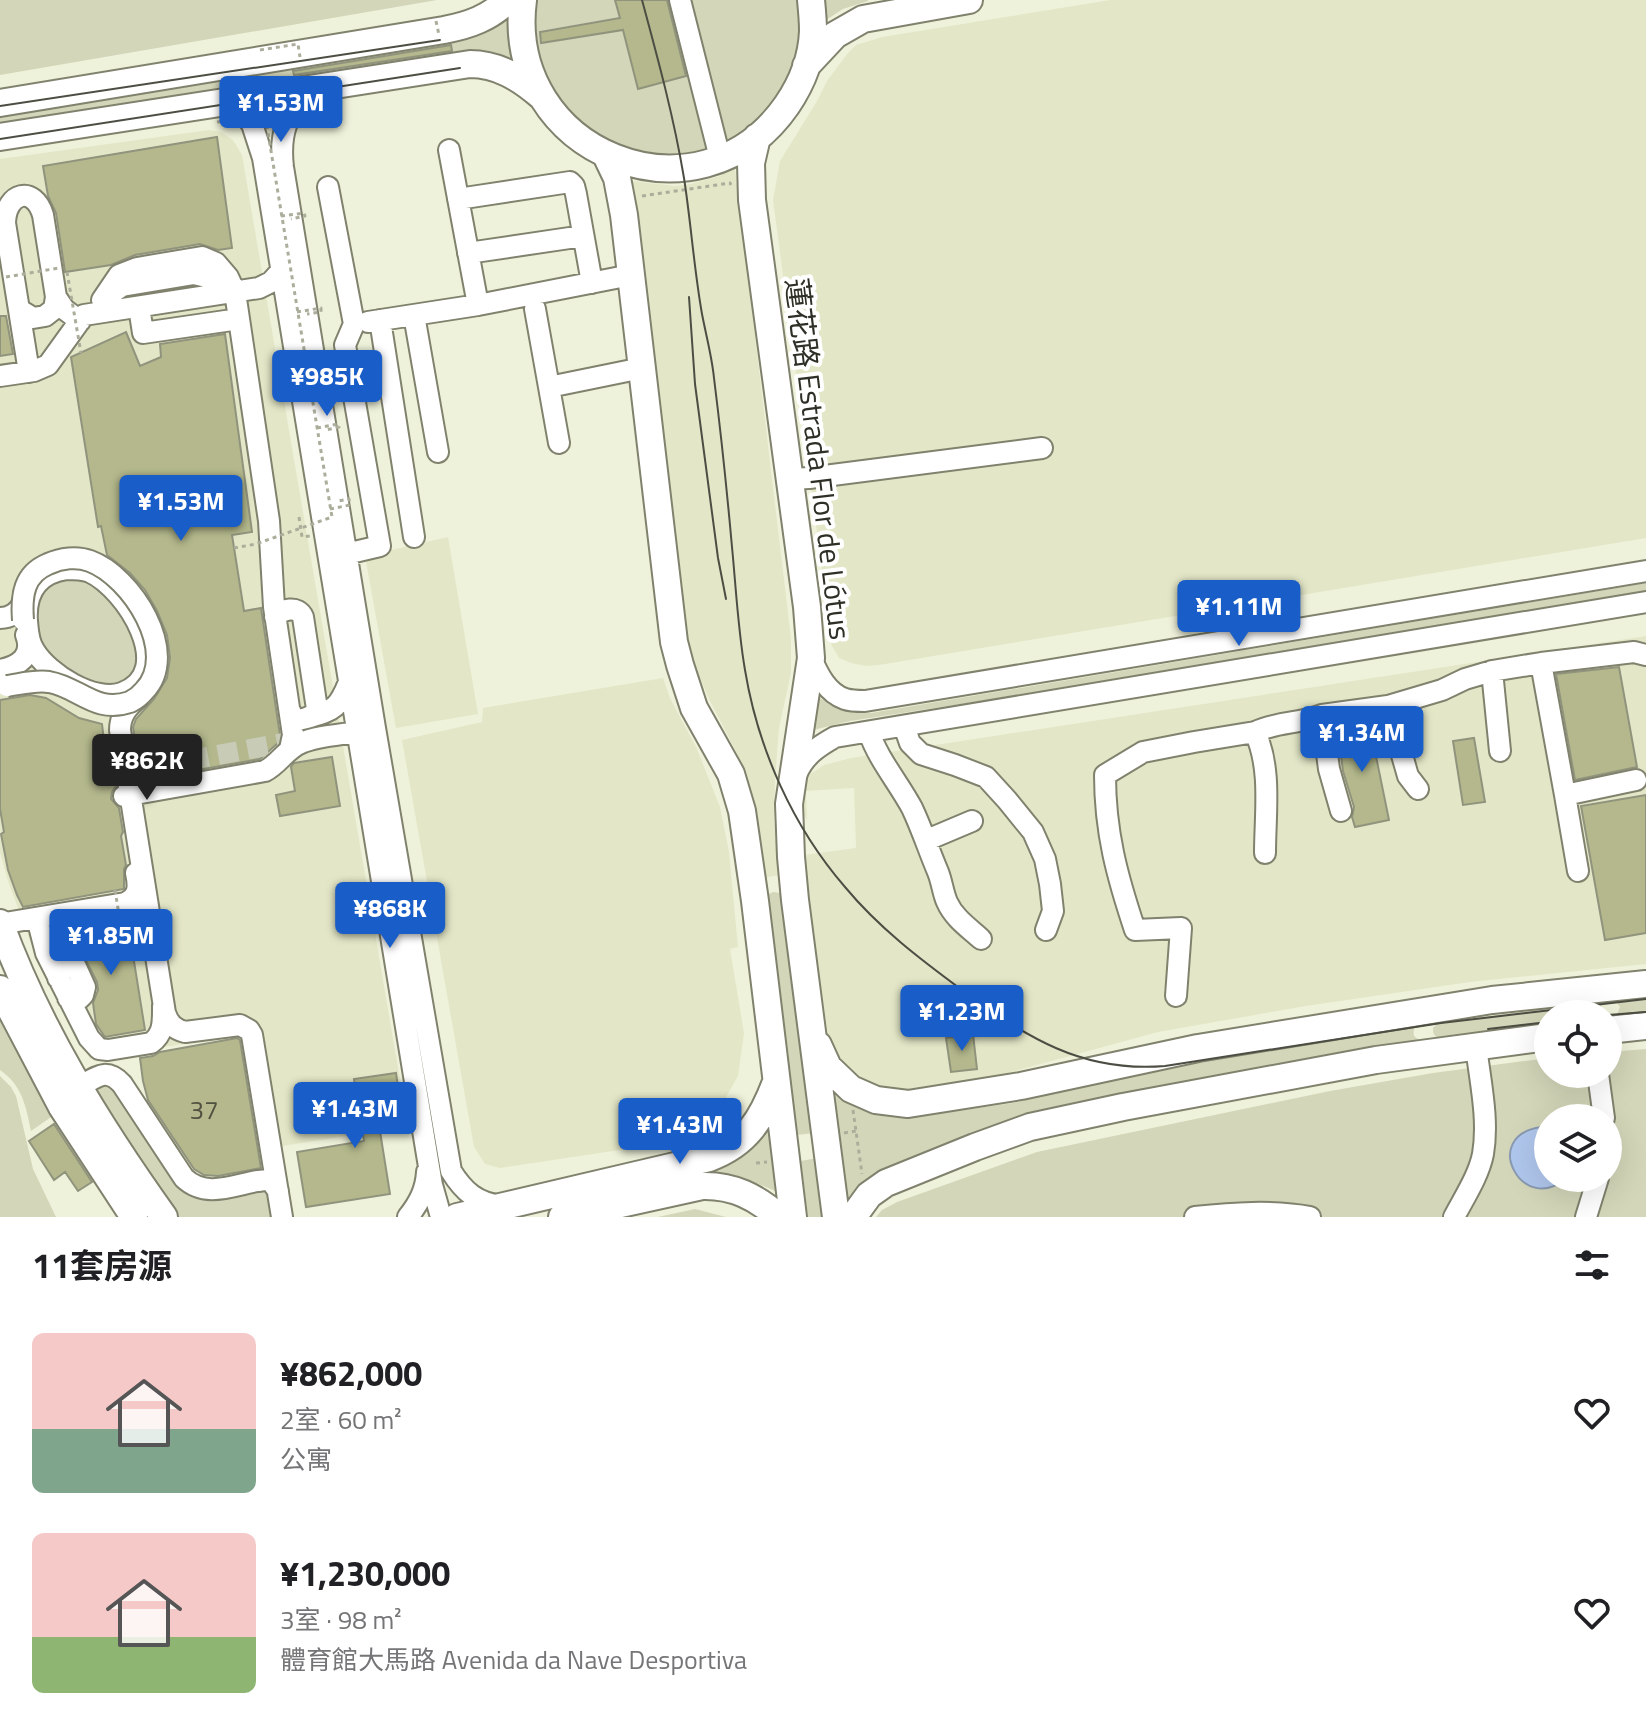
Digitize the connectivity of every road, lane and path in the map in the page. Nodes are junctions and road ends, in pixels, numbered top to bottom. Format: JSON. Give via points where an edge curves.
{"nodes":[{"id":1,"x":508,"y":0,"type":"edge"},
{"id":2,"x":523,"y":0,"type":"edge"},
{"id":3,"x":680,"y":0,"type":"edge"},
{"id":4,"x":811,"y":0,"type":"edge"},
{"id":5,"x":969,"y":0,"type":"edge"},
{"id":6,"x":436,"y":21,"type":"dead end"},
{"id":7,"x":439,"y":35,"type":"dead end"},
{"id":8,"x":260,"y":50,"type":"dead end"},
{"id":9,"x":300,"y":57,"type":"dead end"},
{"id":10,"x":806,"y":66,"type":"junction"},
{"id":11,"x":308,"y":92,"type":"junction"},
{"id":12,"x":541,"y":96,"type":"junction"},
{"id":13,"x":233,"y":100,"type":"junction"},
{"id":14,"x":0,"y":103,"type":"edge"},
{"id":15,"x":265,"y":115,"type":"junction"},
{"id":16,"x":217,"y":122,"type":"dead end"},
{"id":17,"x":0,"y":137,"type":"edge"},
{"id":18,"x":757,"y":137,"type":"junction"},
{"id":19,"x":449,"y":150,"type":"dead end"},
{"id":20,"x":606,"y":155,"type":"junction"},
{"id":21,"x":720,"y":158,"type":"junction"},
{"id":22,"x":730,"y":183,"type":"dead end"},
{"id":23,"x":328,"y":187,"type":"dead end"},
{"id":24,"x":458,"y":199,"type":"junction"},
{"id":25,"x":624,"y":215,"type":"junction"},
{"id":26,"x":286,"y":217,"type":"junction"},
{"id":27,"x":583,"y":236,"type":"junction"},
{"id":28,"x":468,"y":253,"type":"junction"},
{"id":29,"x":59,"y":268,"type":"dead end"},
{"id":30,"x":281,"y":271,"type":"junction"},
{"id":31,"x":67,"y":272,"type":"dead end"},
{"id":32,"x":631,"y":275,"type":"junction"},
{"id":33,"x":6,"y":277,"type":"dead end"},
{"id":34,"x":592,"y":283,"type":"junction"},
{"id":35,"x":235,"y":292,"type":"junction"},
{"id":36,"x":56,"y":297,"type":"junction"},
{"id":37,"x":478,"y":305,"type":"junction"},
{"id":38,"x":139,"y":307,"type":"junction"},
{"id":39,"x":535,"y":309,"type":"dead end"},
{"id":40,"x":20,"y":310,"type":"junction"},
{"id":41,"x":302,"y":313,"type":"junction"},
{"id":42,"x":414,"y":315,"type":"junction"},
{"id":43,"x":82,"y":318,"type":"junction"},
{"id":44,"x":239,"y":319,"type":"junction"},
{"id":45,"x":380,"y":320,"type":"junction"},
{"id":46,"x":354,"y":324,"type":"junction"},
{"id":47,"x":81,"y":353,"type":"dead end"},
{"id":48,"x":642,"y":368,"type":"junction"},
{"id":49,"x":29,"y":372,"type":"junction"},
{"id":50,"x":0,"y":376,"type":"edge"},
{"id":51,"x":549,"y":387,"type":"junction"},
{"id":52,"x":321,"y":429,"type":"junction"},
{"id":53,"x":559,"y":443,"type":"dead end"},
{"id":54,"x":1042,"y":448,"type":"dead end"},
{"id":55,"x":438,"y":452,"type":"dead end"},
{"id":56,"x":790,"y":479,"type":"junction"},
{"id":57,"x":334,"y":505,"type":"junction"},
{"id":58,"x":299,"y":517,"type":"dead end"},
{"id":59,"x":300,"y":528,"type":"junction"},
{"id":60,"x":414,"y":537,"type":"dead end"},
{"id":61,"x":234,"y":548,"type":"dead end"},
{"id":62,"x":346,"y":554,"type":"junction"},
{"id":63,"x":1642,"y":569,"type":"edge"},
{"id":64,"x":1646,"y":602,"type":"edge"},
{"id":65,"x":296,"y":609,"type":"junction"},
{"id":66,"x":274,"y":612,"type":"junction"},
{"id":67,"x":16,"y":621,"type":"edge"},
{"id":68,"x":349,"y":627,"type":"junction"},
{"id":69,"x":1646,"y":655,"type":"edge"},
{"id":70,"x":811,"y":658,"type":"junction"},
{"id":71,"x":1541,"y":663,"type":"junction"},
{"id":72,"x":1492,"y":671,"type":"junction"},
{"id":73,"x":66,"y":679,"type":"junction"},
{"id":74,"x":2,"y":681,"type":"edge"},
{"id":75,"x":349,"y":682,"type":"junction"},
{"id":76,"x":93,"y":693,"type":"junction"},
{"id":77,"x":138,"y":698,"type":"junction"},
{"id":78,"x":1388,"y":706,"type":"junction"},
{"id":79,"x":290,"y":711,"type":"junction"},
{"id":80,"x":1322,"y":715,"type":"junction"},
{"id":81,"x":310,"y":717,"type":"junction"},
{"id":82,"x":904,"y":726,"type":"junction"},
{"id":83,"x":366,"y":730,"type":"junction"},
{"id":84,"x":869,"y":732,"type":"junction"},
{"id":85,"x":1255,"y":732,"type":"junction"},
{"id":86,"x":294,"y":743,"type":"junction"},
{"id":87,"x":1500,"y":751,"type":"dead end"},
{"id":88,"x":1636,"y":780,"type":"dead end"},
{"id":89,"x":792,"y":783,"type":"junction"},
{"id":90,"x":1418,"y":789,"type":"dead end"},
{"id":91,"x":1565,"y":795,"type":"junction"},
{"id":92,"x":127,"y":796,"type":"junction"},
{"id":93,"x":1341,"y":811,"type":"dead end"},
{"id":94,"x":972,"y":821,"type":"dead end"},
{"id":95,"x":927,"y":840,"type":"junction"},
{"id":96,"x":1265,"y":853,"type":"dead end"},
{"id":97,"x":1578,"y":871,"type":"dead end"},
{"id":98,"x":795,"y":900,"type":"junction"},
{"id":99,"x":755,"y":901,"type":"junction"},
{"id":100,"x":120,"y":905,"type":"junction"},
{"id":101,"x":150,"y":912,"type":"junction"},
{"id":102,"x":37,"y":918,"type":"junction"},
{"id":103,"x":0,"y":924,"type":"edge"},
{"id":104,"x":1046,"y":930,"type":"dead end"},
{"id":105,"x":981,"y":939,"type":"dead end"},
{"id":106,"x":1646,"y":984,"type":"edge"},
{"id":107,"x":0,"y":989,"type":"edge"},
{"id":108,"x":1591,"y":990,"type":"junction"},
{"id":109,"x":1176,"y":996,"type":"dead end"},
{"id":110,"x":1605,"y":1000,"type":"edge"},
{"id":111,"x":163,"y":1003,"type":"junction"},
{"id":112,"x":1440,"y":1009,"type":"junction"},
{"id":113,"x":1646,"y":1026,"type":"edge"},
{"id":114,"x":1622,"y":1029,"type":"edge"},
{"id":115,"x":813,"y":1035,"type":"junction"},
{"id":116,"x":1534,"y":1039,"type":"edge"},
{"id":117,"x":1476,"y":1046,"type":"junction"},
{"id":118,"x":1441,"y":1050,"type":"junction"},
{"id":119,"x":776,"y":1082,"type":"junction"},
{"id":120,"x":79,"y":1087,"type":"junction"},
{"id":121,"x":858,"y":1092,"type":"junction"},
{"id":122,"x":428,"y":1160,"type":"junction"},
{"id":123,"x":269,"y":1186,"type":"junction"},
{"id":124,"x":1594,"y":1192,"type":"edge"},
{"id":125,"x":871,"y":1193,"type":"junction"},
{"id":126,"x":506,"y":1206,"type":"junction"},
{"id":127,"x":134,"y":1217,"type":"edge"},
{"id":128,"x":164,"y":1217,"type":"edge"},
{"id":129,"x":282,"y":1217,"type":"edge"},
{"id":130,"x":408,"y":1217,"type":"edge"},
{"id":131,"x":441,"y":1217,"type":"edge"},
{"id":132,"x":457,"y":1217,"type":"edge"},
{"id":133,"x":562,"y":1217,"type":"edge"},
{"id":134,"x":779,"y":1217,"type":"edge"},
{"id":135,"x":793,"y":1217,"type":"edge"},
{"id":136,"x":836,"y":1217,"type":"edge"},
{"id":137,"x":853,"y":1217,"type":"edge"},
{"id":138,"x":1195,"y":1217,"type":"edge"},
{"id":139,"x":1310,"y":1217,"type":"edge"},
{"id":140,"x":1454,"y":1217,"type":"edge"},
{"id":141,"x":1586,"y":1217,"type":"edge"}],
"edges":[{"from":1,"to":14,"type":"main road","via":[[467,26]]},
{"from":2,"to":12,"type":"main road","via":[[526,59]]},
{"from":3,"to":21,"type":"street"},
{"from":4,"to":10,"type":"main road","via":[[813,32]]},
{"from":5,"to":10,"type":"main road","via":[[863,19],[835,35]]},
{"from":6,"to":7,"type":"path","bridge":true},
{"from":8,"to":9,"type":"path","bridge":true,"via":[[298,44]]},
{"from":10,"to":18,"type":"main road","via":[[795,93]]},
{"from":11,"to":12,"type":"main road","via":[[483,64],[523,81]]},
{"from":11,"to":13,"type":"main road"},
{"from":11,"to":15,"type":"path","bridge":true,"via":[[309,108]]},
{"from":11,"to":26,"type":"street","via":[[282,135]]},
{"from":12,"to":20,"type":"main road","via":[[579,139]]},
{"from":13,"to":17,"type":"main road"},
{"from":13,"to":30,"type":"street","via":[[252,124],[263,158]]},
{"from":15,"to":16,"type":"path","bridge":true},
{"from":15,"to":26,"type":"path","bridge":true},
{"from":18,"to":21,"type":"main road"},
{"from":18,"to":56,"type":"main road","name":"蓮花路 Estrada Flor de Lótus","via":[[752,200]]},
{"from":19,"to":24,"type":"street"},
{"from":20,"to":21,"type":"main road","via":[[658,168]]},
{"from":20,"to":25,"type":"main road"},
{"from":22,"to":25,"type":"path","via":[[642,196],[644,212]]},
{"from":23,"to":46,"type":"street"},
{"from":24,"to":27,"type":"street","via":[[570,182]]},
{"from":24,"to":28,"type":"street"},
{"from":25,"to":32,"type":"main road"},
{"from":26,"to":41,"type":"street"},
{"from":26,"to":41,"type":"path","bridge":true},
{"from":27,"to":28,"type":"street"},
{"from":27,"to":34,"type":"street"},
{"from":28,"to":37,"type":"street"},
{"from":29,"to":33,"type":"path","bridge":true},
{"from":30,"to":35,"type":"street","via":[[259,288]]},
{"from":30,"to":68,"type":"street"},
{"from":31,"to":47,"type":"path","bridge":true},
{"from":32,"to":34,"type":"street"},
{"from":32,"to":48,"type":"main road"},
{"from":34,"to":37,"type":"street"},
{"from":35,"to":38,"type":"street"},
{"from":35,"to":43,"type":"street","via":[[194,274],[122,286]]},
{"from":35,"to":44,"type":"street"},
{"from":36,"to":40,"type":"street","via":[[54,309],[45,316],[33,318]]},
{"from":36,"to":40,"type":"street","via":[[40,207],[33,198],[18,197],[7,207],[5,223]]},
{"from":36,"to":43,"type":"street","via":[[64,309]]},
{"from":37,"to":42,"type":"street"},
{"from":38,"to":43,"type":"street"},
{"from":38,"to":44,"type":"street","via":[[143,333]]},
{"from":39,"to":51,"type":"street"},
{"from":40,"to":49,"type":"street"},
{"from":41,"to":52,"type":"street"},
{"from":41,"to":52,"type":"path","bridge":true},
{"from":42,"to":45,"type":"street"},
{"from":42,"to":55,"type":"street"},
{"from":43,"to":49,"type":"street","via":[[48,365]]},
{"from":44,"to":66,"type":"street","via":[[269,521]]},
{"from":45,"to":46,"type":"street"},
{"from":45,"to":60,"type":"street"},
{"from":46,"to":62,"type":"street","via":[[345,345],[380,546]]},
{"from":48,"to":51,"type":"street"},
{"from":48,"to":99,"type":"main road","via":[[674,642],[697,715],[731,774]]},
{"from":49,"to":50,"type":"street"},
{"from":51,"to":53,"type":"street"},
{"from":52,"to":57,"type":"street"},
{"from":52,"to":57,"type":"path","bridge":true},
{"from":54,"to":56,"type":"street"},
{"from":56,"to":70,"type":"main road","name":"蓮花路 Estrada Flor de Lótus"},
{"from":57,"to":59,"type":"path","bridge":true,"via":[[332,517]]},
{"from":57,"to":62,"type":"street"},
{"from":58,"to":59,"type":"path","bridge":true},
{"from":59,"to":61,"type":"path","bridge":true},
{"from":62,"to":68,"type":"street"},
{"from":63,"to":70,"type":"street","via":[[865,701],[846,700],[832,691]]},
{"from":64,"to":82,"type":"street"},
{"from":65,"to":66,"type":"street"},
{"from":65,"to":68,"type":"street","via":[[315,609]]},
{"from":65,"to":81,"type":"street","via":[[303,617],[317,705]]},
{"from":66,"to":79,"type":"street"},
{"from":67,"to":73,"type":"street","via":[[43,662]]},
{"from":67,"to":74,"type":"street","via":[[27,652]]},
{"from":67,"to":76,"type":"street","via":[[27,615],[29,598],[44,576],[78,569],[99,577],[137,621],[146,666],[130,689],[112,695]]},
{"from":67,"to":77,"type":"street","bridge":true,"via":[[25,585],[43,566],[78,559],[105,569],[131,594],[153,633],[157,664]]},
{"from":68,"to":75,"type":"street"},
{"from":68,"to":83,"type":"street"},
{"from":69,"to":71,"type":"street"},
{"from":70,"to":89,"type":"main road","name":"蓮花路 Estrada Flor de Lótus"},
{"from":71,"to":72,"type":"street"},
{"from":71,"to":91,"type":"street"},
{"from":72,"to":78,"type":"street"},
{"from":72,"to":87,"type":"street"},
{"from":73,"to":74,"type":"street","via":[[39,674]]},
{"from":73,"to":76,"type":"street"},
{"from":74,"to":77,"type":"street","bridge":true,"via":[[47,682],[106,705]]},
{"from":75,"to":81,"type":"street","via":[[330,712]]},
{"from":75,"to":83,"type":"street"},
{"from":76,"to":92,"type":"street","via":[[110,718]]},
{"from":77,"to":92,"type":"street","via":[[120,722]]},
{"from":78,"to":80,"type":"street"},
{"from":78,"to":90,"type":"street","via":[[1405,768]]},
{"from":79,"to":81,"type":"street","via":[[295,719]]},
{"from":79,"to":86,"type":"street"},
{"from":80,"to":85,"type":"street"},
{"from":80,"to":93,"type":"street"},
{"from":82,"to":84,"type":"street"},
{"from":82,"to":104,"type":"street","via":[[921,754],[986,777],[1033,832],[1050,884],[1053,911]]},
{"from":83,"to":86,"type":"street"},
{"from":83,"to":122,"type":"street"},
{"from":83,"to":126,"type":"street","via":[[451,1171],[474,1198]]},
{"from":84,"to":89,"type":"street","via":[[835,737],[816,748]]},
{"from":84,"to":95,"type":"street"},
{"from":85,"to":96,"type":"street","via":[[1265,765]]},
{"from":85,"to":109,"type":"street","via":[[1143,752],[1105,775],[1110,845],[1135,930],[1181,928]]},
{"from":86,"to":92,"type":"street","via":[[271,768]]},
{"from":88,"to":91,"type":"street"},
{"from":89,"to":98,"type":"main road","name":"蓮花路 Estrada Flor de Lótus"},
{"from":91,"to":97,"type":"street"},
{"from":92,"to":100,"type":"street","via":[[138,887],[135,896]]},
{"from":92,"to":101,"type":"street"},
{"from":94,"to":95,"type":"street"},
{"from":95,"to":105,"type":"street","via":[[947,903]]},
{"from":98,"to":99,"type":"main road","via":[[775,885],[762,890]]},
{"from":98,"to":115,"type":"main road","name":"蓮花路 Estrada Flor de Lótus"},
{"from":99,"to":119,"type":"main road"},
{"from":100,"to":101,"type":"street","via":[[135,903]]},
{"from":100,"to":102,"type":"street"},
{"from":101,"to":111,"type":"street"},
{"from":102,"to":103,"type":"street"},
{"from":102,"to":111,"type":"street","via":[[58,978],[69,965],[76,967],[83,995],[68,998],[99,1049],[157,1039]]},
{"from":103,"to":120,"type":"main road","via":[[29,994]]},
{"from":106,"to":108,"type":"main road"},
{"from":107,"to":127,"type":"main road","via":[[62,1107]]},
{"from":108,"to":110,"type":"main road"},
{"from":108,"to":112,"type":"main road"},
{"from":111,"to":123,"type":"street","via":[[167,1019],[178,1030],[240,1025],[252,1035]]},
{"from":112,"to":118,"type":"main road","via":[[1424,1026],[1424,1037]]},
{"from":112,"to":121,"type":"main road","via":[[1198,1048],[908,1104]]},
{"from":113,"to":114,"type":"main road"},
{"from":115,"to":121,"type":"main road","via":[[828,1067]]},
{"from":115,"to":136,"type":"main road","name":"蓮花路 Estrada Flor de Lótus"},
{"from":116,"to":117,"type":"main road"},
{"from":117,"to":118,"type":"main road"},
{"from":117,"to":140,"type":"street","via":[[1483,1155]]},
{"from":118,"to":125,"type":"main road","via":[[1030,1127]]},
{"from":119,"to":126,"type":"main road","via":[[746,1137],[726,1151]]},
{"from":119,"to":135,"type":"main road"},
{"from":120,"to":123,"type":"street","via":[[103,1074],[116,1077],[191,1185]]},
{"from":120,"to":128,"type":"main road"},
{"from":121,"to":125,"type":"path","via":[[852,1103],[863,1183]]},
{"from":122,"to":130,"type":"street","via":[[419,1204]]},
{"from":122,"to":131,"type":"street"},
{"from":123,"to":129,"type":"street"},
{"from":124,"to":141,"type":"street"},
{"from":125,"to":137,"type":"main road"},
{"from":126,"to":132,"type":"main road"},
{"from":133,"to":134,"type":"main road","via":[[716,1186],[748,1194]]},
{"from":138,"to":139,"type":"street"}]}
